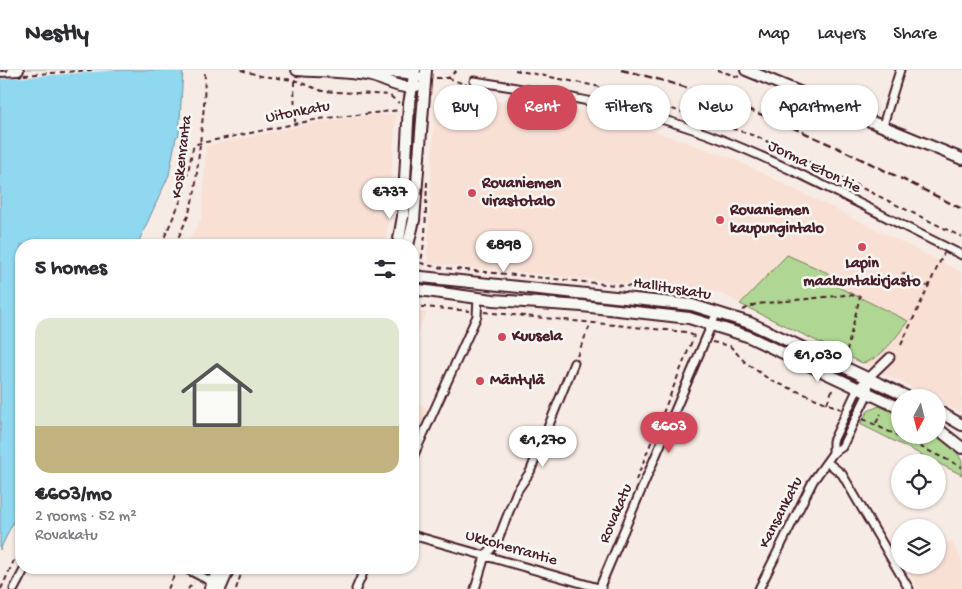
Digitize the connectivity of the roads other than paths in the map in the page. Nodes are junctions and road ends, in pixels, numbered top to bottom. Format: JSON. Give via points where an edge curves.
{"nodes":[{"id":1,"x":746,"y":70,"type":"edge"},
{"id":2,"x":900,"y":70,"type":"edge"},
{"id":3,"x":0,"y":71,"type":"edge"},
{"id":4,"x":415,"y":72,"type":"edge"},
{"id":5,"x":18,"y":73,"type":"edge"},
{"id":6,"x":429,"y":74,"type":"edge"},
{"id":7,"x":295,"y":75,"type":"edge"},
{"id":8,"x":371,"y":76,"type":"junction"},
{"id":9,"x":424,"y":83,"type":"junction"},
{"id":10,"x":472,"y":83,"type":"road end"},
{"id":11,"x":412,"y":88,"type":"junction"},
{"id":12,"x":883,"y":125,"type":"junction"},
{"id":13,"x":962,"y":159,"type":"edge"},
{"id":14,"x":399,"y":239,"type":"edge"},
{"id":15,"x":409,"y":239,"type":"edge"},
{"id":16,"x":962,"y":255,"type":"edge"},
{"id":17,"x":419,"y":277,"type":"edge"},
{"id":18,"x":468,"y":281,"type":"junction"},
{"id":19,"x":419,"y":290,"type":"edge"},
{"id":20,"x":592,"y":295,"type":"junction"},
{"id":21,"x":478,"y":298,"type":"junction"},
{"id":22,"x":582,"y":306,"type":"junction"},
{"id":23,"x":598,"y":308,"type":"junction"},
{"id":24,"x":717,"y":312,"type":"junction"},
{"id":25,"x":712,"y":325,"type":"junction"},
{"id":26,"x":890,"y":357,"type":"dead end"},
{"id":27,"x":574,"y":363,"type":"road end"},
{"id":28,"x":869,"y":378,"type":"junction"},
{"id":29,"x":858,"y":388,"type":"junction"},
{"id":30,"x":892,"y":389,"type":"edge"},
{"id":31,"x":868,"y":393,"type":"junction"},
{"id":32,"x":891,"y":404,"type":"edge"},
{"id":33,"x":946,"y":416,"type":"edge"},
{"id":34,"x":962,"y":425,"type":"edge"},
{"id":35,"x":946,"y":435,"type":"edge"},
{"id":36,"x":419,"y":443,"type":"edge"},
{"id":37,"x":962,"y":448,"type":"edge"},
{"id":38,"x":834,"y":453,"type":"junction"},
{"id":39,"x":827,"y":462,"type":"junction"},
{"id":40,"x":419,"y":537,"type":"edge"},
{"id":41,"x":485,"y":556,"type":"junction"},
{"id":42,"x":22,"y":574,"type":"edge"},
{"id":43,"x":194,"y":574,"type":"edge"},
{"id":44,"x":217,"y":574,"type":"edge"},
{"id":45,"x":225,"y":574,"type":"edge"},
{"id":46,"x":362,"y":574,"type":"edge"},
{"id":47,"x":214,"y":587,"type":"edge"},
{"id":48,"x":601,"y":588,"type":"edge"},
{"id":49,"x":14,"y":589,"type":"edge"},
{"id":50,"x":356,"y":589,"type":"edge"},
{"id":51,"x":475,"y":589,"type":"edge"},
{"id":52,"x":758,"y":589,"type":"edge"},
{"id":53,"x":909,"y":589,"type":"edge"}],
"edges":[{"from":1,"to":12,"type":"street"},
{"from":2,"to":12,"type":"street"},
{"from":3,"to":5,"type":"street"},
{"from":4,"to":8,"type":"street","via":[[384,72]]},
{"from":4,"to":9,"type":"street"},
{"from":4,"to":11,"type":"street"},
{"from":6,"to":9,"type":"street"},
{"from":7,"to":8,"type":"street"},
{"from":8,"to":11,"type":"street"},
{"from":9,"to":11,"type":"street"},
{"from":9,"to":15,"type":"street","via":[[414,220]]},
{"from":10,"to":16,"type":"street","name":"Jorma Eton tie","via":[[603,104],[642,113],[719,139]]},
{"from":11,"to":14,"type":"street"},
{"from":12,"to":13,"type":"street"},
{"from":17,"to":18,"type":"street","name":"Hallituskatu"},
{"from":18,"to":20,"type":"street","name":"Hallituskatu"},
{"from":18,"to":21,"type":"street"},
{"from":19,"to":21,"type":"street","name":"Hallituskatu"},
{"from":20,"to":22,"type":"street"},
{"from":20,"to":23,"type":"street"},
{"from":20,"to":24,"type":"street","name":"Hallituskatu","via":[[680,304]]},
{"from":21,"to":22,"type":"street","name":"Hallituskatu"},
{"from":21,"to":36,"type":"street","via":[[478,312]]},
{"from":22,"to":23,"type":"street","name":"Hallituskatu"},
{"from":23,"to":25,"type":"street","name":"Hallituskatu","via":[[689,318]]},
{"from":24,"to":25,"type":"street","name":"Rovakatu"},
{"from":24,"to":28,"type":"street","name":"Hallituskatu","via":[[750,323]]},
{"from":25,"to":29,"type":"street","name":"Hallituskatu","via":[[747,336]]},
{"from":25,"to":48,"type":"street","name":"Rovakatu"},
{"from":26,"to":28,"type":"street","name":"Kansankatu"},
{"from":27,"to":41,"type":"street","via":[[530,472],[517,491],[497,542]]},
{"from":28,"to":29,"type":"street","name":"Kansankatu"},
{"from":28,"to":30,"type":"street","name":"Hallituskatu"},
{"from":28,"to":31,"type":"street","name":"Kansankatu"},
{"from":29,"to":31,"type":"street","name":"Hallituskatu"},
{"from":29,"to":38,"type":"street","name":"Kansankatu","via":[[834,441]]},
{"from":31,"to":32,"type":"street","name":"Hallituskatu"},
{"from":31,"to":38,"type":"street","name":"Kansankatu","via":[[842,447]]},
{"from":33,"to":34,"type":"street"},
{"from":35,"to":37,"type":"street"},
{"from":38,"to":39,"type":"street","name":"Kansankatu"},
{"from":39,"to":52,"type":"street","name":"Kansankatu","via":[[813,481]]},
{"from":39,"to":53,"type":"street","via":[[842,474]]},
{"from":40,"to":41,"type":"street","name":"Ukkoherrantie"},
{"from":41,"to":48,"type":"street","name":"Ukkoherrantie"},
{"from":41,"to":51,"type":"street"},
{"from":42,"to":49,"type":"street"},
{"from":43,"to":47,"type":"street"},
{"from":44,"to":47,"type":"street"},
{"from":45,"to":47,"type":"street"},
{"from":46,"to":50,"type":"street"}]}
